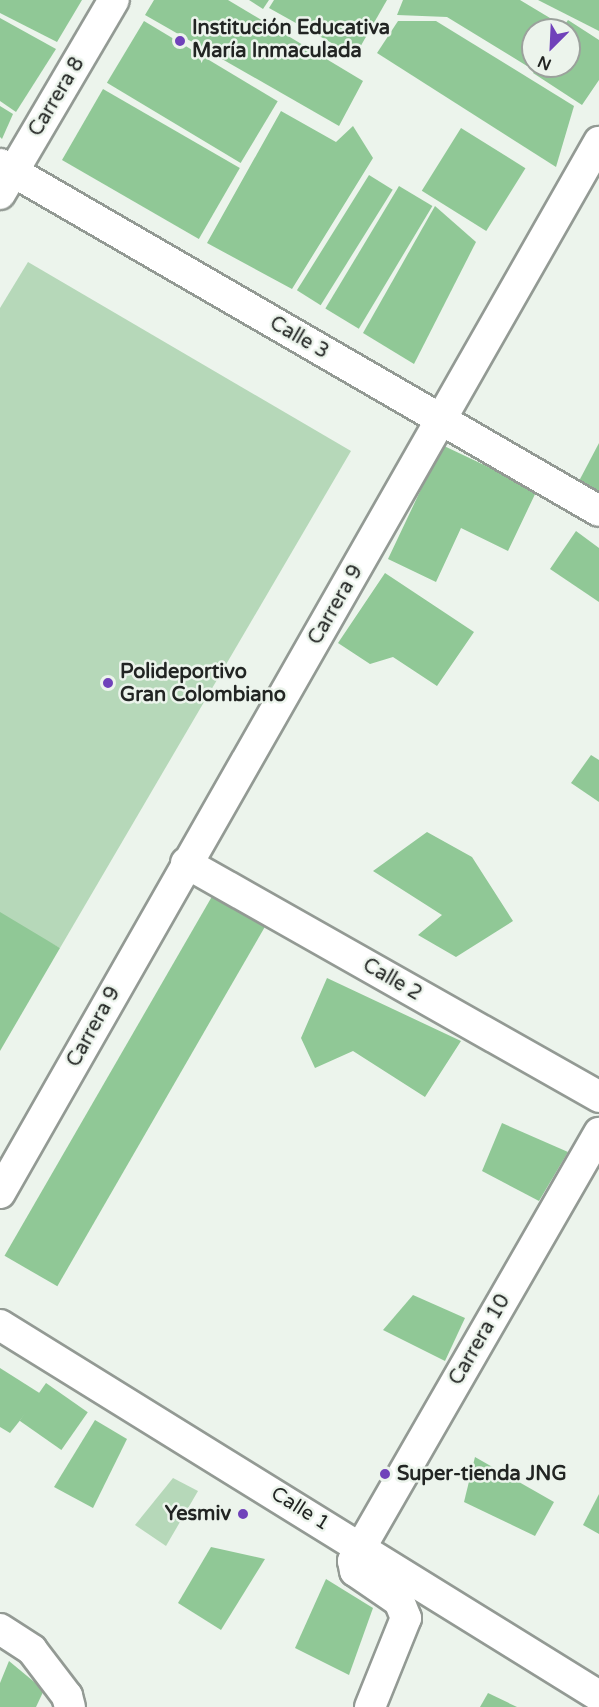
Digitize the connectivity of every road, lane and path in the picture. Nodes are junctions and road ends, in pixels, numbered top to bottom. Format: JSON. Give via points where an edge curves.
{"nodes":[{"id":1,"x":114,"y":0,"type":"edge"},
{"id":2,"x":599,"y":142,"type":"edge"},
{"id":3,"x":4,"y":176,"type":"edge"},
{"id":4,"x":442,"y":422,"type":"junction"},
{"id":5,"x":599,"y":511,"type":"edge"},
{"id":6,"x":186,"y":862,"type":"junction"},
{"id":7,"x":599,"y":1097,"type":"edge"},
{"id":8,"x":599,"y":1133,"type":"edge"},
{"id":9,"x":0,"y":1193,"type":"edge"},
{"id":10,"x":0,"y":1325,"type":"edge"},
{"id":11,"x":371,"y":1553,"type":"junction"},
{"id":12,"x":0,"y":1629,"type":"edge"},
{"id":13,"x":599,"y":1696,"type":"edge"},
{"id":14,"x":70,"y":1707,"type":"edge"},
{"id":15,"x":370,"y":1707,"type":"edge"}],
"edges":[{"from":1,"to":3,"type":"street","name":"Carrera 8"},
{"from":2,"to":4,"type":"street","name":"Carrera 9"},
{"from":3,"to":4,"type":"street","name":"Calle 3"},
{"from":4,"to":5,"type":"street","name":"Calle 3"},
{"from":4,"to":6,"type":"street","name":"Carrera 9"},
{"from":6,"to":7,"type":"street","name":"Calle 2"},
{"from":6,"to":9,"type":"street","name":"Carrera 9"},
{"from":8,"to":11,"type":"street","name":"Carrera 10"},
{"from":10,"to":11,"type":"street","name":"Calle 1"},
{"from":11,"to":13,"type":"street","name":"Calle 1"},
{"from":11,"to":15,"type":"street","via":[[353,1561],[355,1571],[399,1600],[406,1618]]},
{"from":12,"to":14,"type":"street","via":[[32,1650],[68,1696]]}]}
